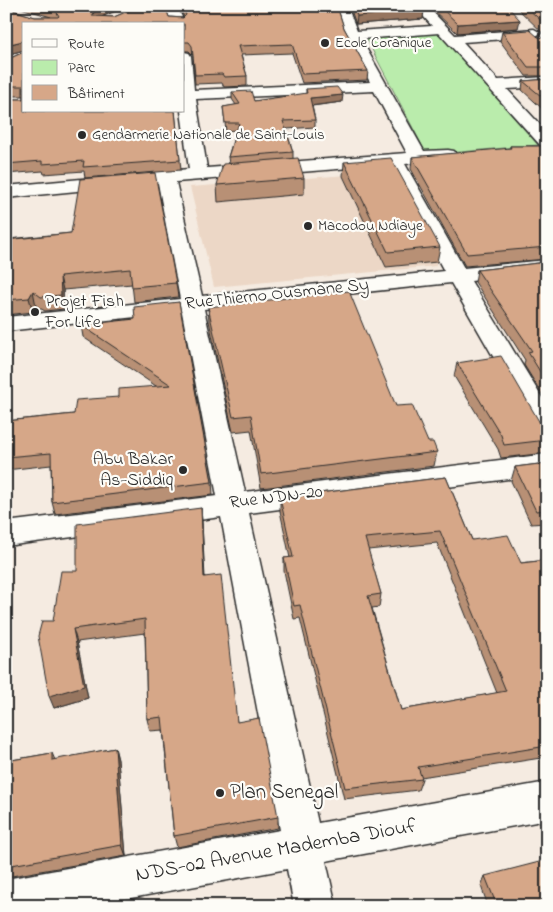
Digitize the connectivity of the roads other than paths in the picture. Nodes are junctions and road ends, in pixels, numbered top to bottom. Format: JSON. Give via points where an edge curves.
{"nodes":[{"id":1,"x":170,"y":6,"type":"edge"},
{"id":2,"x":420,"y":6,"type":"edge"},
{"id":3,"x":341,"y":7,"type":"edge"},
{"id":4,"x":358,"y":7,"type":"edge"},
{"id":5,"x":519,"y":20,"type":"edge"},
{"id":6,"x":177,"y":22,"type":"edge"},
{"id":7,"x":447,"y":34,"type":"junction"},
{"id":8,"x":352,"y":36,"type":"junction"},
{"id":9,"x":185,"y":76,"type":"edge"},
{"id":10,"x":547,"y":82,"type":"edge"},
{"id":11,"x":494,"y":85,"type":"junction"},
{"id":12,"x":380,"y":86,"type":"junction"},
{"id":13,"x":186,"y":95,"type":"edge"},
{"id":14,"x":547,"y":144,"type":"edge"},
{"id":15,"x":528,"y":147,"type":"edge"},
{"id":16,"x":463,"y":153,"type":"edge"},
{"id":17,"x":419,"y":158,"type":"junction"},
{"id":18,"x":393,"y":159,"type":"junction"},
{"id":19,"x":199,"y":174,"type":"junction"},
{"id":20,"x":166,"y":178,"type":"junction"},
{"id":21,"x":6,"y":192,"type":"edge"},
{"id":22,"x":547,"y":266,"type":"edge"},
{"id":23,"x":457,"y":275,"type":"junction"},
{"id":24,"x":192,"y":305,"type":"junction"},
{"id":25,"x":6,"y":324,"type":"edge"},
{"id":26,"x":547,"y":428,"type":"edge"},
{"id":27,"x":547,"y":464,"type":"edge"},
{"id":28,"x":232,"y":503,"type":"junction"},
{"id":29,"x":6,"y":534,"type":"edge"},
{"id":30,"x":547,"y":802,"type":"edge"},
{"id":31,"x":304,"y":846,"type":"junction"},
{"id":32,"x":6,"y":900,"type":"edge"},
{"id":33,"x":315,"y":906,"type":"edge"}],
"edges":[{"from":1,"to":6,"type":"street"},
{"from":2,"to":7,"type":"street"},
{"from":3,"to":4,"type":"street"},
{"from":3,"to":8,"type":"street"},
{"from":5,"to":7,"type":"street","via":[[538,38]]},
{"from":7,"to":8,"type":"street"},
{"from":7,"to":11,"type":"street"},
{"from":8,"to":12,"type":"street"},
{"from":9,"to":13,"type":"street"},
{"from":10,"to":11,"type":"street"},
{"from":11,"to":14,"type":"street"},
{"from":12,"to":13,"type":"street"},
{"from":12,"to":17,"type":"street"},
{"from":13,"to":19,"type":"street"},
{"from":14,"to":15,"type":"street"},
{"from":16,"to":17,"type":"street"},
{"from":17,"to":18,"type":"street"},
{"from":18,"to":19,"type":"street"},
{"from":18,"to":23,"type":"street"},
{"from":19,"to":20,"type":"street"},
{"from":20,"to":21,"type":"street"},
{"from":20,"to":24,"type":"street"},
{"from":22,"to":23,"type":"street","name":"RueThierno Ousmane Sy"},
{"from":23,"to":24,"type":"street","name":"RueThierno Ousmane Sy"},
{"from":23,"to":26,"type":"street"},
{"from":24,"to":25,"type":"street","name":"RueThierno Ousmane Sy"},
{"from":24,"to":28,"type":"street"},
{"from":27,"to":28,"type":"street","name":"Rue NDN-20"},
{"from":28,"to":29,"type":"street","name":"Rue NDN-20"},
{"from":28,"to":31,"type":"street"},
{"from":30,"to":31,"type":"street","name":"NDS-02 Avenue Mademba Diouf"},
{"from":31,"to":32,"type":"street","name":"NDS-02 Avenue Mademba Diouf"},
{"from":31,"to":33,"type":"street"}]}
